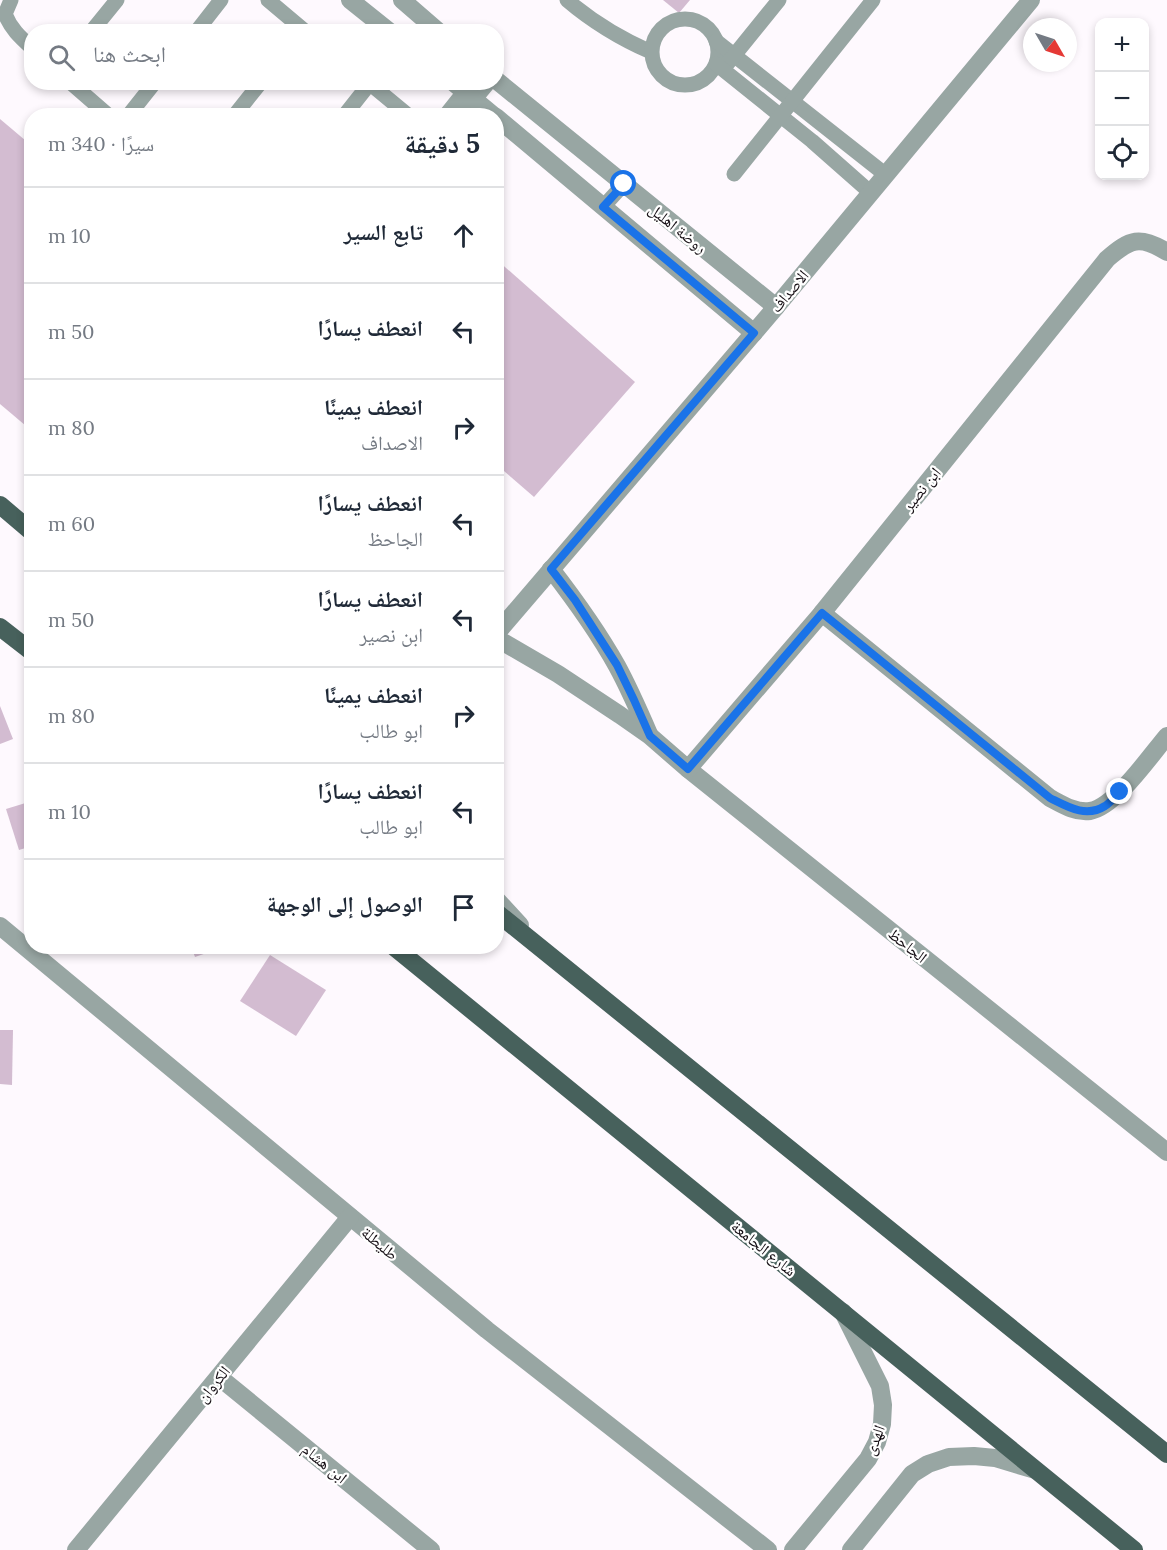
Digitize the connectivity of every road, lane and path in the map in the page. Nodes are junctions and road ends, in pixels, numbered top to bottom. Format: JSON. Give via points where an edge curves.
{"nodes":[{"id":1,"x":11,"y":0,"type":"edge"},
{"id":2,"x":117,"y":0,"type":"edge"},
{"id":3,"x":221,"y":0,"type":"edge"},
{"id":4,"x":268,"y":0,"type":"edge"},
{"id":5,"x":350,"y":0,"type":"edge"},
{"id":6,"x":402,"y":0,"type":"edge"},
{"id":7,"x":567,"y":0,"type":"edge"},
{"id":8,"x":779,"y":0,"type":"edge"},
{"id":9,"x":873,"y":0,"type":"edge"},
{"id":10,"x":1031,"y":0,"type":"edge"},
{"id":11,"x":98,"y":24,"type":"edge"},
{"id":12,"x":202,"y":24,"type":"edge"},
{"id":13,"x":297,"y":24,"type":"edge"},
{"id":14,"x":380,"y":24,"type":"edge"},
{"id":15,"x":430,"y":24,"type":"edge"},
{"id":16,"x":24,"y":41,"type":"edge"},
{"id":17,"x":716,"y":41,"type":"junction"},
{"id":18,"x":651,"y":52,"type":"junction"},
{"id":19,"x":734,"y":55,"type":"junction"},
{"id":20,"x":719,"y":67,"type":"junction"},
{"id":21,"x":504,"y":86,"type":"edge"},
{"id":22,"x":79,"y":90,"type":"edge"},
{"id":23,"x":148,"y":90,"type":"edge"},
{"id":24,"x":255,"y":90,"type":"edge"},
{"id":25,"x":364,"y":90,"type":"edge"},
{"id":26,"x":377,"y":90,"type":"edge"},
{"id":27,"x":465,"y":90,"type":"edge"},
{"id":28,"x":466,"y":90,"type":"edge"},
{"id":29,"x":467,"y":90,"type":"edge"},
{"id":30,"x":792,"y":101,"type":"junction"},
{"id":31,"x":100,"y":108,"type":"edge"},
{"id":32,"x":134,"y":108,"type":"edge"},
{"id":33,"x":240,"y":108,"type":"edge"},
{"id":34,"x":350,"y":108,"type":"edge"},
{"id":35,"x":399,"y":108,"type":"edge"},
{"id":36,"x":451,"y":108,"type":"edge"},
{"id":37,"x":462,"y":108,"type":"edge"},
{"id":38,"x":486,"y":108,"type":"edge"},
{"id":39,"x":781,"y":116,"type":"junction"},
{"id":40,"x":504,"y":124,"type":"edge"},
{"id":41,"x":734,"y":174,"type":"dead end"},
{"id":42,"x":886,"y":175,"type":"junction"},
{"id":43,"x":624,"y":184,"type":"junction"},
{"id":44,"x":871,"y":193,"type":"junction"},
{"id":45,"x":603,"y":207,"type":"junction"},
{"id":46,"x":1167,"y":252,"type":"edge"},
{"id":47,"x":776,"y":307,"type":"junction"},
{"id":48,"x":754,"y":333,"type":"junction"},
{"id":49,"x":0,"y":506,"type":"edge"},
{"id":50,"x":24,"y":526,"type":"edge"},
{"id":51,"x":551,"y":569,"type":"junction"},
{"id":52,"x":822,"y":613,"type":"junction"},
{"id":53,"x":504,"y":626,"type":"edge"},
{"id":54,"x":0,"y":627,"type":"edge"},
{"id":55,"x":504,"y":641,"type":"edge"},
{"id":56,"x":24,"y":646,"type":"edge"},
{"id":57,"x":650,"y":736,"type":"junction"},
{"id":58,"x":1167,"y":736,"type":"edge"},
{"id":59,"x":688,"y":769,"type":"junction"},
{"id":60,"x":504,"y":908,"type":"edge"},
{"id":61,"x":504,"y":918,"type":"edge"},
{"id":62,"x":0,"y":927,"type":"edge"},
{"id":63,"x":24,"y":947,"type":"edge"},
{"id":64,"x":542,"y":948,"type":"junction"},
{"id":65,"x":33,"y":954,"type":"edge"},
{"id":66,"x":403,"y":954,"type":"edge"},
{"id":67,"x":1167,"y":1152,"type":"edge"},
{"id":68,"x":350,"y":1217,"type":"junction"},
{"id":69,"x":843,"y":1312,"type":"junction"},
{"id":70,"x":219,"y":1377,"type":"junction"},
{"id":71,"x":1167,"y":1454,"type":"edge"},
{"id":72,"x":1035,"y":1470,"type":"junction"},
{"id":73,"x":76,"y":1550,"type":"edge"},
{"id":74,"x":432,"y":1550,"type":"edge"},
{"id":75,"x":768,"y":1550,"type":"edge"},
{"id":76,"x":793,"y":1550,"type":"edge"},
{"id":77,"x":851,"y":1550,"type":"edge"},
{"id":78,"x":1134,"y":1550,"type":"edge"}],
"edges":[{"from":1,"to":16,"type":"lane","via":[[5,14]]},
{"from":2,"to":11,"type":"lane"},
{"from":3,"to":12,"type":"lane"},
{"from":4,"to":13,"type":"lane"},
{"from":5,"to":14,"type":"street"},
{"from":6,"to":15,"type":"street"},
{"from":7,"to":18,"type":"lane","via":[[600,26]]},
{"from":8,"to":19,"type":"lane"},
{"from":9,"to":30,"type":"lane"},
{"from":10,"to":42,"type":"street","name":"الاصداف"},
{"from":17,"to":18,"type":"lane","via":[[699,22],[673,21],[654,39]]},
{"from":17,"to":19,"type":"lane"},
{"from":17,"to":20,"type":"lane"},
{"from":18,"to":20,"type":"lane","via":[[654,67],[664,79],[678,85],[693,84]]},
{"from":19,"to":20,"type":"lane"},
{"from":19,"to":30,"type":"lane"},
{"from":20,"to":39,"type":"lane"},
{"from":21,"to":43,"type":"street","name":"روضة اهليل"},
{"from":22,"to":31,"type":"lane"},
{"from":23,"to":32,"type":"lane"},
{"from":24,"to":33,"type":"lane"},
{"from":25,"to":34,"type":"lane"},
{"from":26,"to":35,"type":"lane"},
{"from":27,"to":36,"type":"lane"},
{"from":28,"to":37,"type":"lane"},
{"from":29,"to":38,"type":"street"},
{"from":30,"to":39,"type":"lane"},
{"from":30,"to":42,"type":"lane"},
{"from":39,"to":41,"type":"lane"},
{"from":39,"to":44,"type":"lane"},
{"from":40,"to":45,"type":"street"},
{"from":42,"to":44,"type":"street","name":"الاصداف"},
{"from":43,"to":45,"type":"lane"},
{"from":43,"to":47,"type":"street","name":"روضة اهليل"},
{"from":44,"to":47,"type":"street","name":"الاصداف"},
{"from":45,"to":48,"type":"street"},
{"from":46,"to":52,"type":"street","name":"ابن نصير","via":[[1151,242],[1136,241],[1122,246],[1107,259]]},
{"from":47,"to":48,"type":"street","name":"الاصداف"},
{"from":48,"to":51,"type":"street","name":"الاصداف"},
{"from":49,"to":50,"type":"main road"},
{"from":51,"to":53,"type":"street","name":"الاصداف"},
{"from":51,"to":57,"type":"street","name":"الجاحظ","via":[[617,665]]},
{"from":52,"to":58,"type":"street","via":[[1050,798],[1073,810],[1090,811],[1105,806]]},
{"from":52,"to":59,"type":"street","name":"ابن نصير"},
{"from":54,"to":56,"type":"main road"},
{"from":55,"to":57,"type":"street","name":"الجاحظ"},
{"from":57,"to":59,"type":"street","name":"الجاحظ"},
{"from":59,"to":67,"type":"street","name":"الجاحظ"},
{"from":60,"to":64,"type":"street"},
{"from":61,"to":64,"type":"main road"},
{"from":62,"to":63,"type":"street","name":"طليطلة"},
{"from":64,"to":71,"type":"main road"},
{"from":65,"to":68,"type":"street","name":"طليطلة"},
{"from":66,"to":69,"type":"main road","name":"شارع الجامعة"},
{"from":68,"to":70,"type":"street","name":"الكروان"},
{"from":68,"to":75,"type":"street","name":"طليطلة","via":[[487,1330]]},
{"from":69,"to":72,"type":"main road","name":"شارع الجامعة"},
{"from":69,"to":76,"type":"street","name":"الهدى","via":[[880,1386],[882,1424],[868,1459]]},
{"from":70,"to":73,"type":"street","name":"الكروان"},
{"from":70,"to":74,"type":"street","name":"ابن هشام"},
{"from":72,"to":77,"type":"street","via":[[974,1456],[950,1457],[928,1464],[912,1474]]},
{"from":72,"to":78,"type":"main road","name":"شارع الجامعة"}]}
